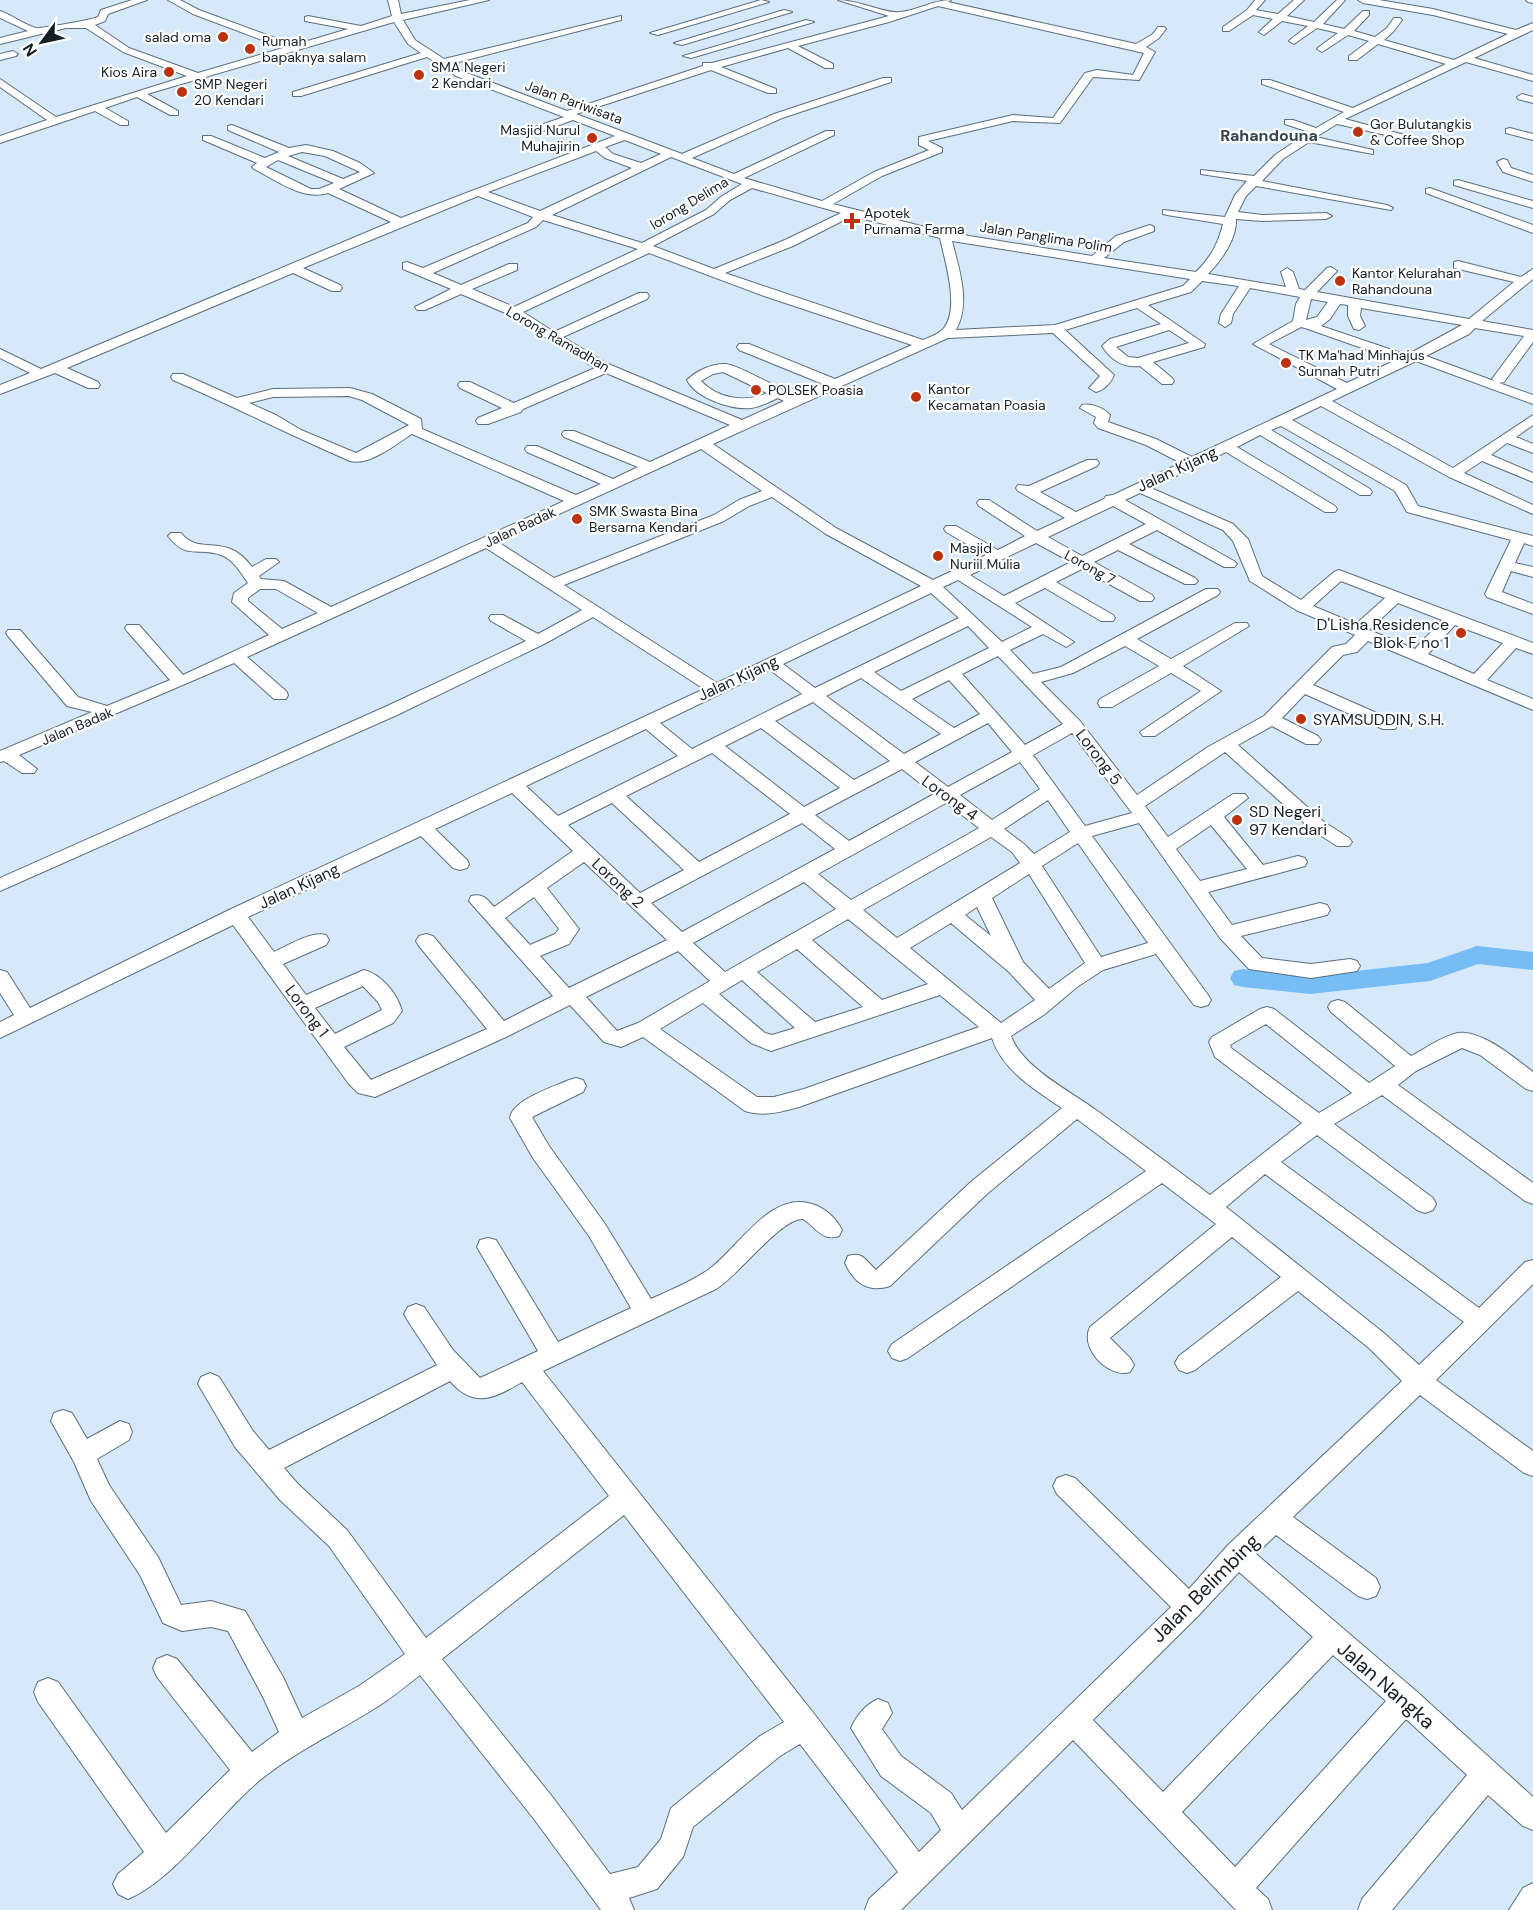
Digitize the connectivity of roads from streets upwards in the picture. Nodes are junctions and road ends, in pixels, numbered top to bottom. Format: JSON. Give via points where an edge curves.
{"nodes":[{"id":1,"x":173,"y":0,"type":"edge"},
{"id":2,"x":393,"y":0,"type":"edge"},
{"id":3,"x":484,"y":0,"type":"edge"},
{"id":4,"x":843,"y":0,"type":"edge"},
{"id":5,"x":1260,"y":0,"type":"edge"},
{"id":6,"x":1299,"y":0,"type":"edge"},
{"id":7,"x":1363,"y":0,"type":"edge"},
{"id":8,"x":132,"y":1,"type":"edge"},
{"id":9,"x":761,"y":1,"type":"edge"},
{"id":10,"x":1341,"y":1,"type":"edge"},
{"id":11,"x":935,"y":2,"type":"edge"},
{"id":12,"x":1252,"y":11,"type":"junction"},
{"id":13,"x":787,"y":12,"type":"junction"},
{"id":14,"x":1366,"y":13,"type":"dead end"},
{"id":15,"x":0,"y":14,"type":"edge"},
{"id":16,"x":899,"y":16,"type":"junction"},
{"id":17,"x":1281,"y":17,"type":"junction"},
{"id":18,"x":398,"y":18,"type":"junction"},
{"id":19,"x":618,"y":18,"type":"dead end"},
{"id":20,"x":308,"y":19,"type":"dead end"},
{"id":21,"x":1397,"y":20,"type":"dead end"},
{"id":22,"x":696,"y":21,"type":"junction"},
{"id":23,"x":1422,"y":21,"type":"dead end"},
{"id":24,"x":809,"y":22,"type":"junction"},
{"id":25,"x":1317,"y":24,"type":"junction"},
{"id":26,"x":88,"y":25,"type":"junction"},
{"id":27,"x":1531,"y":28,"type":"edge"},
{"id":28,"x":362,"y":29,"type":"junction"},
{"id":29,"x":1161,"y":29,"type":"dead end"},
{"id":30,"x":1226,"y":29,"type":"dead end"},
{"id":31,"x":37,"y":32,"type":"junction"},
{"id":32,"x":719,"y":32,"type":"junction"},
{"id":33,"x":1264,"y":32,"type":"dead end"},
{"id":34,"x":1347,"y":32,"type":"junction"},
{"id":35,"x":654,"y":33,"type":"dead end"},
{"id":36,"x":1515,"y":33,"type":"junction"},
{"id":37,"x":836,"y":34,"type":"junction"},
{"id":38,"x":1294,"y":40,"type":"dead end"},
{"id":39,"x":1502,"y":40,"type":"junction"},
{"id":40,"x":0,"y":41,"type":"edge"},
{"id":41,"x":741,"y":41,"type":"junction"},
{"id":42,"x":1377,"y":41,"type":"junction"},
{"id":43,"x":679,"y":43,"type":"dead end"},
{"id":44,"x":789,"y":45,"type":"junction"},
{"id":45,"x":1138,"y":46,"type":"junction"},
{"id":46,"x":293,"y":48,"type":"junction"},
{"id":47,"x":1322,"y":49,"type":"dead end"},
{"id":48,"x":764,"y":51,"type":"junction"},
{"id":49,"x":14,"y":54,"type":"dead end"},
{"id":50,"x":427,"y":54,"type":"junction"},
{"id":51,"x":0,"y":57,"type":"edge"},
{"id":52,"x":1353,"y":58,"type":"dead end"},
{"id":53,"x":1459,"y":60,"type":"junction"},
{"id":54,"x":441,"y":63,"type":"junction"},
{"id":55,"x":829,"y":66,"type":"dead end"},
{"id":56,"x":712,"y":67,"type":"junction"},
{"id":57,"x":198,"y":76,"type":"junction"},
{"id":58,"x":1533,"y":78,"type":"edge"},
{"id":59,"x":887,"y":81,"type":"dead end"},
{"id":60,"x":0,"y":82,"type":"edge"},
{"id":61,"x":750,"y":82,"type":"junction"},
{"id":62,"x":1266,"y":82,"type":"dead end"},
{"id":63,"x":729,"y":89,"type":"dead end"},
{"id":64,"x":772,"y":91,"type":"dead end"},
{"id":65,"x":138,"y":93,"type":"junction"},
{"id":66,"x":297,"y":94,"type":"dead end"},
{"id":67,"x":96,"y":107,"type":"junction"},
{"id":68,"x":1352,"y":111,"type":"junction"},
{"id":69,"x":174,"y":113,"type":"dead end"},
{"id":70,"x":570,"y":116,"type":"junction"},
{"id":71,"x":1335,"y":120,"type":"junction"},
{"id":72,"x":56,"y":121,"type":"junction"},
{"id":73,"x":1289,"y":122,"type":"dead end"},
{"id":74,"x":124,"y":123,"type":"dead end"},
{"id":75,"x":232,"y":128,"type":"dead end"},
{"id":76,"x":539,"y":129,"type":"dead end"},
{"id":77,"x":1510,"y":131,"type":"dead end"},
{"id":78,"x":830,"y":133,"type":"dead end"},
{"id":79,"x":1311,"y":134,"type":"junction"},
{"id":80,"x":625,"y":136,"type":"junction"},
{"id":81,"x":1533,"y":137,"type":"edge"},
{"id":82,"x":207,"y":138,"type":"dead end"},
{"id":83,"x":1404,"y":138,"type":"dead end"},
{"id":84,"x":0,"y":140,"type":"edge"},
{"id":85,"x":596,"y":146,"type":"junction"},
{"id":86,"x":1369,"y":152,"type":"dead end"},
{"id":87,"x":669,"y":154,"type":"junction"},
{"id":88,"x":285,"y":155,"type":"junction"},
{"id":89,"x":681,"y":159,"type":"junction"},
{"id":90,"x":266,"y":162,"type":"junction"},
{"id":91,"x":1503,"y":162,"type":"dead end"},
{"id":92,"x":640,"y":167,"type":"junction"},
{"id":93,"x":1205,"y":172,"type":"dead end"},
{"id":94,"x":734,"y":178,"type":"junction"},
{"id":95,"x":1533,"y":179,"type":"edge"},
{"id":96,"x":1253,"y":180,"type":"junction"},
{"id":97,"x":343,"y":183,"type":"junction"},
{"id":98,"x":1458,"y":183,"type":"dead end"},
{"id":99,"x":751,"y":184,"type":"junction"},
{"id":100,"x":329,"y":189,"type":"junction"},
{"id":101,"x":1430,"y":190,"type":"dead end"},
{"id":102,"x":478,"y":192,"type":"junction"},
{"id":103,"x":823,"y":205,"type":"junction"},
{"id":104,"x":1533,"y":205,"type":"edge"},
{"id":105,"x":1387,"y":208,"type":"dead end"},
{"id":106,"x":852,"y":212,"type":"junction"},
{"id":107,"x":1167,"y":212,"type":"dead end"},
{"id":108,"x":540,"y":216,"type":"junction"},
{"id":109,"x":1326,"y":216,"type":"dead end"},
{"id":110,"x":1231,"y":218,"type":"junction"},
{"id":111,"x":401,"y":222,"type":"junction"},
{"id":112,"x":1150,"y":229,"type":"dead end"},
{"id":113,"x":1533,"y":229,"type":"edge"},
{"id":114,"x":945,"y":236,"type":"junction"},
{"id":115,"x":646,"y":248,"type":"junction"},
{"id":116,"x":1094,"y":260,"type":"junction"},
{"id":117,"x":1458,"y":265,"type":"dead end"},
{"id":118,"x":407,"y":266,"type":"dead end"},
{"id":119,"x":513,"y":267,"type":"dead end"},
{"id":120,"x":294,"y":268,"type":"junction"},
{"id":121,"x":1330,"y":271,"type":"dead end"},
{"id":122,"x":425,"y":272,"type":"junction"},
{"id":123,"x":717,"y":272,"type":"junction"},
{"id":124,"x":1287,"y":272,"type":"dead end"},
{"id":125,"x":1201,"y":277,"type":"junction"},
{"id":126,"x":1528,"y":277,"type":"edge"},
{"id":127,"x":1247,"y":284,"type":"junction"},
{"id":128,"x":336,"y":288,"type":"dead end"},
{"id":129,"x":463,"y":288,"type":"junction"},
{"id":130,"x":1300,"y":294,"type":"junction"},
{"id":131,"x":644,"y":296,"type":"dead end"},
{"id":132,"x":1336,"y":300,"type":"junction"},
{"id":133,"x":1355,"y":303,"type":"junction"},
{"id":134,"x":1140,"y":305,"type":"junction"},
{"id":135,"x":421,"y":307,"type":"dead end"},
{"id":136,"x":514,"y":312,"type":"junction"},
{"id":137,"x":1474,"y":322,"type":"junction"},
{"id":138,"x":1226,"y":323,"type":"dead end"},
{"id":139,"x":1172,"y":325,"type":"junction"},
{"id":140,"x":1304,"y":325,"type":"junction"},
{"id":141,"x":1359,"y":326,"type":"dead end"},
{"id":142,"x":1056,"y":329,"type":"junction"},
{"id":143,"x":945,"y":334,"type":"junction"},
{"id":144,"x":1533,"y":334,"type":"edge"},
{"id":145,"x":553,"y":337,"type":"junction"},
{"id":146,"x":924,"y":345,"type":"junction"},
{"id":147,"x":744,"y":347,"type":"dead end"},
{"id":148,"x":0,"y":353,"type":"edge"},
{"id":149,"x":1411,"y":358,"type":"junction"},
{"id":150,"x":1143,"y":361,"type":"junction"},
{"id":151,"x":56,"y":368,"type":"junction"},
{"id":152,"x":607,"y":369,"type":"junction"},
{"id":153,"x":41,"y":374,"type":"junction"},
{"id":154,"x":178,"y":377,"type":"dead end"},
{"id":155,"x":1499,"y":379,"type":"dead end"},
{"id":156,"x":1167,"y":381,"type":"dead end"},
{"id":157,"x":833,"y":383,"type":"junction"},
{"id":158,"x":465,"y":385,"type":"dead end"},
{"id":159,"x":93,"y":386,"type":"dead end"},
{"id":160,"x":1096,"y":387,"type":"dead end"},
{"id":161,"x":1348,"y":389,"type":"junction"},
{"id":162,"x":0,"y":390,"type":"edge"},
{"id":163,"x":777,"y":393,"type":"junction"},
{"id":164,"x":795,"y":400,"type":"junction"},
{"id":165,"x":1533,"y":400,"type":"edge"},
{"id":166,"x":1321,"y":401,"type":"junction"},
{"id":167,"x":235,"y":403,"type":"junction"},
{"id":168,"x":1533,"y":406,"type":"edge"},
{"id":169,"x":516,"y":408,"type":"junction"},
{"id":170,"x":1087,"y":408,"type":"dead end"},
{"id":171,"x":1532,"y":418,"type":"edge"},
{"id":172,"x":1281,"y":420,"type":"junction"},
{"id":173,"x":483,"y":421,"type":"dead end"},
{"id":174,"x":741,"y":425,"type":"junction"},
{"id":175,"x":411,"y":429,"type":"junction"},
{"id":176,"x":1261,"y":430,"type":"junction"},
{"id":177,"x":569,"y":434,"type":"dead end"},
{"id":178,"x":1506,"y":438,"type":"junction"},
{"id":179,"x":702,"y":443,"type":"junction"},
{"id":180,"x":1226,"y":446,"type":"junction"},
{"id":181,"x":532,"y":449,"type":"dead end"},
{"id":182,"x":1533,"y":449,"type":"edge"},
{"id":183,"x":1481,"y":456,"type":"junction"},
{"id":184,"x":1190,"y":462,"type":"junction"},
{"id":185,"x":1092,"y":463,"type":"dead end"},
{"id":186,"x":649,"y":467,"type":"junction"},
{"id":187,"x":1454,"y":474,"type":"junction"},
{"id":188,"x":1533,"y":478,"type":"edge"},
{"id":189,"x":612,"y":484,"type":"junction"},
{"id":190,"x":1138,"y":487,"type":"junction"},
{"id":191,"x":775,"y":491,"type":"junction"},
{"id":192,"x":1365,"y":492,"type":"dead end"},
{"id":193,"x":1111,"y":499,"type":"junction"},
{"id":194,"x":577,"y":501,"type":"junction"},
{"id":195,"x":984,"y":503,"type":"dead end"},
{"id":196,"x":1330,"y":508,"type":"dead end"},
{"id":197,"x":1533,"y":510,"type":"edge"},
{"id":198,"x":1074,"y":517,"type":"junction"},
{"id":199,"x":1157,"y":524,"type":"junction"},
{"id":200,"x":951,"y":529,"type":"dead end"},
{"id":201,"x":176,"y":536,"type":"dead end"},
{"id":202,"x":1035,"y":536,"type":"junction"},
{"id":203,"x":1526,"y":540,"type":"edge"},
{"id":204,"x":488,"y":542,"type":"junction"},
{"id":205,"x":1119,"y":545,"type":"junction"},
{"id":206,"x":996,"y":555,"type":"junction"},
{"id":207,"x":271,"y":562,"type":"dead end"},
{"id":208,"x":1083,"y":563,"type":"junction"},
{"id":209,"x":1229,"y":564,"type":"dead end"},
{"id":210,"x":1507,"y":565,"type":"junction"},
{"id":211,"x":1533,"y":572,"type":"edge"},
{"id":212,"x":958,"y":574,"type":"junction"},
{"id":213,"x":253,"y":580,"type":"junction"},
{"id":214,"x":1190,"y":581,"type":"dead end"},
{"id":215,"x":1046,"y":582,"type":"junction"},
{"id":216,"x":552,"y":584,"type":"junction"},
{"id":217,"x":932,"y":586,"type":"junction"},
{"id":218,"x":1212,"y":592,"type":"dead end"},
{"id":219,"x":1146,"y":597,"type":"dead end"},
{"id":220,"x":1395,"y":597,"type":"junction"},
{"id":221,"x":1003,"y":603,"type":"junction"},
{"id":222,"x":1533,"y":607,"type":"edge"},
{"id":223,"x":1302,"y":608,"type":"junction"},
{"id":224,"x":593,"y":610,"type":"junction"},
{"id":225,"x":331,"y":614,"type":"junction"},
{"id":226,"x":497,"y":618,"type":"dead end"},
{"id":227,"x":1107,"y":618,"type":"dead end"},
{"id":228,"x":970,"y":619,"type":"junction"},
{"id":229,"x":1452,"y":619,"type":"junction"},
{"id":230,"x":1241,"y":626,"type":"dead end"},
{"id":231,"x":133,"y":628,"type":"dead end"},
{"id":232,"x":1043,"y":628,"type":"junction"},
{"id":233,"x":14,"y":633,"type":"dead end"},
{"id":234,"x":1362,"y":633,"type":"junction"},
{"id":235,"x":280,"y":636,"type":"junction"},
{"id":236,"x":1125,"y":639,"type":"junction"},
{"id":237,"x":538,"y":641,"type":"junction"},
{"id":238,"x":1066,"y":642,"type":"dead end"},
{"id":239,"x":1513,"y":642,"type":"junction"},
{"id":240,"x":1533,"y":649,"type":"edge"},
{"id":241,"x":1001,"y":650,"type":"junction"},
{"id":242,"x":236,"y":656,"type":"junction"},
{"id":243,"x":1417,"y":656,"type":"junction"},
{"id":244,"x":771,"y":663,"type":"junction"},
{"id":245,"x":1171,"y":666,"type":"junction"},
{"id":246,"x":862,"y":671,"type":"junction"},
{"id":247,"x":951,"y":672,"type":"junction"},
{"id":248,"x":1031,"y":679,"type":"junction"},
{"id":249,"x":1477,"y":681,"type":"junction"},
{"id":250,"x":180,"y":682,"type":"junction"},
{"id":251,"x":1301,"y":686,"type":"junction"},
{"id":252,"x":715,"y":689,"type":"junction"},
{"id":253,"x":280,"y":695,"type":"dead end"},
{"id":254,"x":815,"y":695,"type":"junction"},
{"id":255,"x":900,"y":698,"type":"junction"},
{"id":256,"x":74,"y":702,"type":"junction"},
{"id":257,"x":1106,"y":703,"type":"dead end"},
{"id":258,"x":1533,"y":705,"type":"edge"},
{"id":259,"x":108,"y":713,"type":"junction"},
{"id":260,"x":989,"y":716,"type":"junction"},
{"id":261,"x":1271,"y":719,"type":"junction"},
{"id":262,"x":763,"y":721,"type":"junction"},
{"id":263,"x":648,"y":722,"type":"junction"},
{"id":264,"x":84,"y":723,"type":"junction"},
{"id":265,"x":1074,"y":725,"type":"junction"},
{"id":266,"x":1389,"y":725,"type":"dead end"},
{"id":267,"x":1149,"y":732,"type":"dead end"},
{"id":268,"x":954,"y":735,"type":"junction"},
{"id":269,"x":1312,"y":740,"type":"dead end"},
{"id":270,"x":712,"y":745,"type":"junction"},
{"id":271,"x":1228,"y":745,"type":"junction"},
{"id":272,"x":1022,"y":753,"type":"junction"},
{"id":273,"x":4,"y":756,"type":"edge"},
{"id":274,"x":689,"y":756,"type":"junction"},
{"id":275,"x":901,"y":762,"type":"junction"},
{"id":276,"x":28,"y":769,"type":"dead end"},
{"id":277,"x":513,"y":784,"type":"junction"},
{"id":278,"x":852,"y":788,"type":"junction"},
{"id":279,"x":1050,"y":791,"type":"junction"},
{"id":280,"x":613,"y":794,"type":"junction"},
{"id":281,"x":945,"y":794,"type":"junction"},
{"id":282,"x":1239,"y":798,"type":"dead end"},
{"id":283,"x":1139,"y":811,"type":"junction"},
{"id":284,"x":802,"y":813,"type":"junction"},
{"id":285,"x":1213,"y":816,"type":"junction"},
{"id":286,"x":556,"y":824,"type":"junction"},
{"id":287,"x":423,"y":827,"type":"junction"},
{"id":288,"x":992,"y":828,"type":"junction"},
{"id":289,"x":1081,"y":833,"type":"junction"},
{"id":290,"x":1343,"y":842,"type":"dead end"},
{"id":291,"x":846,"y":848,"type":"junction"},
{"id":292,"x":1165,"y":848,"type":"junction"},
{"id":293,"x":585,"y":852,"type":"junction"},
{"id":294,"x":1298,"y":862,"type":"dead end"},
{"id":295,"x":460,"y":864,"type":"dead end"},
{"id":296,"x":1032,"y":864,"type":"junction"},
{"id":297,"x":696,"y":870,"type":"junction"},
{"id":298,"x":804,"y":872,"type":"junction"},
{"id":299,"x":1260,"y":873,"type":"junction"},
{"id":300,"x":0,"y":885,"type":"edge"},
{"id":301,"x":536,"y":887,"type":"junction"},
{"id":302,"x":1195,"y":889,"type":"junction"},
{"id":303,"x":982,"y":897,"type":"junction"},
{"id":304,"x":478,"y":901,"type":"dead end"},
{"id":305,"x":638,"y":902,"type":"junction"},
{"id":306,"x":852,"y":909,"type":"junction"},
{"id":307,"x":1320,"y":910,"type":"dead end"},
{"id":308,"x":952,"y":914,"type":"junction"},
{"id":309,"x":236,"y":915,"type":"junction"},
{"id":310,"x":493,"y":917,"type":"junction"},
{"id":311,"x":1227,"y":933,"type":"junction"},
{"id":312,"x":798,"y":939,"type":"junction"},
{"id":313,"x":319,"y":940,"type":"dead end"},
{"id":314,"x":426,"y":941,"type":"dead end"},
{"id":315,"x":679,"y":942,"type":"junction"},
{"id":316,"x":897,"y":947,"type":"junction"},
{"id":317,"x":1158,"y":947,"type":"junction"},
{"id":318,"x":528,"y":954,"type":"junction"},
{"id":319,"x":271,"y":961,"type":"junction"},
{"id":320,"x":1096,"y":965,"type":"junction"},
{"id":321,"x":1350,"y":966,"type":"dead end"},
{"id":322,"x":1016,"y":967,"type":"junction"},
{"id":323,"x":743,"y":970,"type":"junction"},
{"id":324,"x":0,"y":977,"type":"edge"},
{"id":325,"x":723,"y":982,"type":"junction"},
{"id":326,"x":944,"y":986,"type":"junction"},
{"id":327,"x":704,"y":993,"type":"junction"},
{"id":328,"x":569,"y":996,"type":"junction"},
{"id":329,"x":1200,"y":1000,"type":"dead end"},
{"id":330,"x":1048,"y":1001,"type":"junction"},
{"id":331,"x":303,"y":1005,"type":"junction"},
{"id":332,"x":1338,"y":1007,"type":"dead end"},
{"id":333,"x":879,"y":1009,"type":"junction"},
{"id":334,"x":26,"y":1018,"type":"junction"},
{"id":335,"x":645,"y":1028,"type":"junction"},
{"id":336,"x":501,"y":1030,"type":"junction"},
{"id":337,"x":0,"y":1031,"type":"edge"},
{"id":338,"x":812,"y":1031,"type":"junction"},
{"id":339,"x":997,"y":1031,"type":"junction"},
{"id":340,"x":332,"y":1044,"type":"junction"},
{"id":341,"x":1409,"y":1066,"type":"junction"},
{"id":342,"x":1533,"y":1083,"type":"edge"},
{"id":343,"x":576,"y":1086,"type":"dead end"},
{"id":344,"x":1375,"y":1089,"type":"junction"},
{"id":345,"x":1077,"y":1107,"type":"junction"},
{"id":346,"x":1317,"y":1124,"type":"junction"},
{"id":347,"x":1265,"y":1162,"type":"junction"},
{"id":348,"x":1163,"y":1171,"type":"junction"},
{"id":349,"x":1533,"y":1195,"type":"edge"},
{"id":350,"x":1425,"y":1204,"type":"dead end"},
{"id":351,"x":1210,"y":1206,"type":"junction"},
{"id":352,"x":1232,"y":1224,"type":"junction"},
{"id":353,"x":831,"y":1230,"type":"dead end"},
{"id":354,"x":488,"y":1247,"type":"dead end"},
{"id":355,"x":856,"y":1263,"type":"dead end"},
{"id":356,"x":1533,"y":1269,"type":"edge"},
{"id":357,"x":1298,"y":1278,"type":"junction"},
{"id":358,"x":646,"y":1312,"type":"junction"},
{"id":359,"x":416,"y":1314,"type":"dead end"},
{"id":360,"x":1481,"y":1322,"type":"junction"},
{"id":361,"x":900,"y":1351,"type":"dead end"},
{"id":362,"x":553,"y":1354,"type":"junction"},
{"id":363,"x":1187,"y":1363,"type":"dead end"},
{"id":364,"x":1122,"y":1365,"type":"dead end"},
{"id":365,"x":453,"y":1368,"type":"junction"},
{"id":366,"x":526,"y":1368,"type":"junction"},
{"id":367,"x":1419,"y":1381,"type":"junction"},
{"id":368,"x":210,"y":1384,"type":"dead end"},
{"id":369,"x":63,"y":1421,"type":"dead end"},
{"id":370,"x":120,"y":1432,"type":"dead end"},
{"id":371,"x":83,"y":1455,"type":"junction"},
{"id":372,"x":1530,"y":1457,"type":"edge"},
{"id":373,"x":266,"y":1465,"type":"junction"},
{"id":374,"x":1066,"y":1486,"type":"dead end"},
{"id":375,"x":625,"y":1499,"type":"junction"},
{"id":376,"x":1275,"y":1519,"type":"junction"},
{"id":377,"x":1237,"y":1554,"type":"junction"},
{"id":378,"x":1367,"y":1587,"type":"dead end"},
{"id":379,"x":1189,"y":1607,"type":"junction"},
{"id":380,"x":1332,"y":1637,"type":"junction"},
{"id":381,"x":423,"y":1657,"type":"junction"},
{"id":382,"x":167,"y":1668,"type":"dead end"},
{"id":383,"x":48,"y":1692,"type":"dead end"},
{"id":384,"x":1405,"y":1700,"type":"junction"},
{"id":385,"x":878,"y":1713,"type":"dead end"},
{"id":386,"x":1073,"y":1720,"type":"junction"},
{"id":387,"x":805,"y":1725,"type":"junction"},
{"id":388,"x":296,"y":1737,"type":"junction"},
{"id":389,"x":249,"y":1771,"type":"junction"},
{"id":390,"x":1487,"y":1774,"type":"junction"},
{"id":391,"x":1162,"y":1812,"type":"junction"},
{"id":392,"x":1533,"y":1816,"type":"edge"},
{"id":393,"x":959,"y":1831,"type":"junction"},
{"id":394,"x":164,"y":1855,"type":"junction"},
{"id":395,"x":917,"y":1873,"type":"junction"},
{"id":396,"x":128,"y":1884,"type":"dead end"},
{"id":397,"x":1236,"y":1888,"type":"junction"},
{"id":398,"x":1533,"y":1898,"type":"edge"},
{"id":399,"x":612,"y":1900,"type":"edge"},
{"id":400,"x":880,"y":1910,"type":"edge"},
{"id":401,"x":1257,"y":1910,"type":"edge"},
{"id":402,"x":1373,"y":1910,"type":"edge"},
{"id":403,"x":1524,"y":1910,"type":"edge"}],
"edges":[{"from":1,"to":46,"type":"street"},
{"from":2,"to":18,"type":"street","name":"Jalan Pariwisata"},
{"from":3,"to":18,"type":"street"},
{"from":4,"to":16,"type":"street"},
{"from":5,"to":12,"type":"street"},
{"from":6,"to":17,"type":"street"},
{"from":7,"to":36,"type":"street","via":[[1433,12]]},
{"from":8,"to":26,"type":"street","via":[[104,12],[102,19]]},
{"from":9,"to":13,"type":"street"},
{"from":9,"to":22,"type":"street"},
{"from":10,"to":25,"type":"street"},
{"from":11,"to":16,"type":"street"},
{"from":11,"to":45,"type":"street"},
{"from":12,"to":17,"type":"street"},
{"from":12,"to":30,"type":"street"},
{"from":13,"to":24,"type":"street"},
{"from":13,"to":32,"type":"street"},
{"from":14,"to":34,"type":"street"},
{"from":15,"to":31,"type":"street"},
{"from":16,"to":37,"type":"street"},
{"from":17,"to":25,"type":"street"},
{"from":17,"to":33,"type":"street"},
{"from":18,"to":28,"type":"street"},
{"from":18,"to":50,"type":"street","name":"Jalan Pariwisata","via":[[411,42]]},
{"from":19,"to":54,"type":"street"},
{"from":20,"to":28,"type":"street"},
{"from":21,"to":42,"type":"street"},
{"from":22,"to":32,"type":"street"},
{"from":22,"to":35,"type":"street"},
{"from":23,"to":39,"type":"street"},
{"from":24,"to":37,"type":"street"},
{"from":24,"to":41,"type":"street"},
{"from":25,"to":34,"type":"street"},
{"from":25,"to":38,"type":"street"},
{"from":26,"to":31,"type":"street"},
{"from":26,"to":57,"type":"street","via":[[126,50]]},
{"from":27,"to":36,"type":"street"},
{"from":28,"to":46,"type":"street"},
{"from":29,"to":45,"type":"street"},
{"from":31,"to":40,"type":"street"},
{"from":32,"to":41,"type":"street"},
{"from":32,"to":43,"type":"street"},
{"from":34,"to":42,"type":"street"},
{"from":34,"to":47,"type":"street"},
{"from":36,"to":39,"type":"street"},
{"from":37,"to":44,"type":"street"},
{"from":39,"to":53,"type":"street"},
{"from":41,"to":48,"type":"street"},
{"from":41,"to":56,"type":"street","via":[[688,56]]},
{"from":42,"to":52,"type":"street"},
{"from":42,"to":53,"type":"street"},
{"from":44,"to":48,"type":"street"},
{"from":44,"to":55,"type":"street"},
{"from":45,"to":103,"type":"street","via":[[1150,52],[1137,77],[1091,74],[1056,121],[1013,118],[923,139],[923,143],[938,150],[878,174]]},
{"from":46,"to":57,"type":"street"},
{"from":48,"to":56,"type":"street"},
{"from":49,"to":51,"type":"street"},
{"from":50,"to":54,"type":"street","name":"Jalan Pariwisata"},
{"from":50,"to":66,"type":"street"},
{"from":53,"to":58,"type":"street"},
{"from":53,"to":68,"type":"street"},
{"from":54,"to":70,"type":"street","name":"Jalan Pariwisata"},
{"from":56,"to":61,"type":"street"},
{"from":56,"to":70,"type":"street"},
{"from":57,"to":65,"type":"street"},
{"from":59,"to":89,"type":"street","via":[[778,116]]},
{"from":60,"to":72,"type":"street"},
{"from":61,"to":63,"type":"street"},
{"from":61,"to":64,"type":"street"},
{"from":62,"to":68,"type":"street"},
{"from":65,"to":67,"type":"street"},
{"from":65,"to":69,"type":"street"},
{"from":67,"to":72,"type":"street"},
{"from":67,"to":74,"type":"street"},
{"from":68,"to":71,"type":"street"},
{"from":70,"to":76,"type":"street"},
{"from":70,"to":80,"type":"street","name":"Jalan Pariwisata"},
{"from":71,"to":79,"type":"street"},
{"from":71,"to":83,"type":"street"},
{"from":72,"to":84,"type":"street"},
{"from":73,"to":79,"type":"street"},
{"from":75,"to":88,"type":"street"},
{"from":77,"to":81,"type":"street"},
{"from":78,"to":94,"type":"street"},
{"from":79,"to":86,"type":"street"},
{"from":79,"to":96,"type":"street"},
{"from":80,"to":85,"type":"street"},
{"from":80,"to":87,"type":"street","name":"Jalan Panglima Polim"},
{"from":82,"to":90,"type":"street"},
{"from":85,"to":92,"type":"street","via":[[609,156]]},
{"from":85,"to":102,"type":"street"},
{"from":87,"to":89,"type":"street","name":"Jalan Panglima Polim"},
{"from":87,"to":92,"type":"street"},
{"from":88,"to":90,"type":"street"},
{"from":88,"to":97,"type":"street"},
{"from":88,"to":97,"type":"street","via":[[309,148],[368,172]]},
{"from":89,"to":94,"type":"street","name":"Jalan Panglima Polim"},
{"from":90,"to":100,"type":"street","via":[[259,169],[309,192]]},
{"from":91,"to":95,"type":"street","via":[[1507,170]]},
{"from":92,"to":108,"type":"street"},
{"from":93,"to":96,"type":"street"},
{"from":94,"to":99,"type":"street","name":"Jalan Panglima Polim"},
{"from":96,"to":105,"type":"street"},
{"from":96,"to":110,"type":"street"},
{"from":97,"to":100,"type":"street"},
{"from":98,"to":104,"type":"street"},
{"from":99,"to":103,"type":"street","name":"Jalan Panglima Polim"},
{"from":99,"to":115,"type":"street","name":"lorong Delima"},
{"from":100,"to":111,"type":"street"},
{"from":101,"to":113,"type":"street"},
{"from":102,"to":108,"type":"street"},
{"from":102,"to":111,"type":"street"},
{"from":103,"to":106,"type":"street","name":"Jalan Panglima Polim"},
{"from":106,"to":114,"type":"street","name":"Jalan Panglima Polim"},
{"from":106,"to":123,"type":"street"},
{"from":107,"to":110,"type":"street"},
{"from":108,"to":115,"type":"street"},
{"from":108,"to":122,"type":"street","via":[[532,225]]},
{"from":109,"to":110,"type":"street"},
{"from":110,"to":125,"type":"street","via":[[1224,243]]},
{"from":111,"to":120,"type":"street"},
{"from":112,"to":116,"type":"street","via":[[1120,239]]},
{"from":114,"to":116,"type":"street","name":"Jalan Panglima Polim"},
{"from":114,"to":143,"type":"street","via":[[957,297],[956,318]]},
{"from":115,"to":123,"type":"street"},
{"from":115,"to":136,"type":"street","name":"lorong Delima"},
{"from":116,"to":125,"type":"street","name":"Jalan Panglima Polim"},
{"from":117,"to":126,"type":"street"},
{"from":118,"to":122,"type":"street","name":"Lorong Ramadhan"},
{"from":119,"to":129,"type":"street"},
{"from":120,"to":128,"type":"street"},
{"from":120,"to":151,"type":"street"},
{"from":121,"to":130,"type":"street"},
{"from":122,"to":129,"type":"street","name":"Lorong Ramadhan"},
{"from":123,"to":146,"type":"street"},
{"from":124,"to":130,"type":"street"},
{"from":125,"to":127,"type":"street","name":"Jalan Panglima Polim"},
{"from":125,"to":134,"type":"street","via":[[1187,289]]},
{"from":126,"to":137,"type":"street","name":"Jalan Kijang"},
{"from":127,"to":130,"type":"street","name":"Jalan Panglima Polim"},
{"from":127,"to":138,"type":"street","via":[[1227,314]]},
{"from":129,"to":135,"type":"street"},
{"from":129,"to":136,"type":"street","name":"Lorong Ramadhan"},
{"from":130,"to":132,"type":"street","name":"Jalan Panglima Polim"},
{"from":130,"to":140,"type":"street"},
{"from":131,"to":145,"type":"street"},
{"from":132,"to":133,"type":"street","name":"Jalan Panglima Polim"},
{"from":132,"to":140,"type":"street","via":[[1324,318]]},
{"from":133,"to":137,"type":"street","name":"Jalan Panglima Polim"},
{"from":133,"to":141,"type":"street","via":[[1353,316]]},
{"from":134,"to":139,"type":"street"},
{"from":134,"to":142,"type":"street"},
{"from":136,"to":145,"type":"street","name":"Lorong Ramadhan"},
{"from":137,"to":144,"type":"street","name":"Jalan Panglima Polim"},
{"from":137,"to":149,"type":"street","name":"Jalan Kijang"},
{"from":139,"to":150,"type":"street","via":[[1199,344]]},
{"from":139,"to":150,"type":"street","via":[[1108,346],[1125,362]]},
{"from":140,"to":149,"type":"street"},
{"from":140,"to":161,"type":"street","via":[[1260,345]]},
{"from":142,"to":143,"type":"street"},
{"from":142,"to":160,"type":"street","via":[[1107,375]]},
{"from":143,"to":146,"type":"street","name":"Jalan Badak"},
{"from":144,"to":155,"type":"street"},
{"from":145,"to":152,"type":"street","name":"Lorong Ramadhan"},
{"from":146,"to":157,"type":"street","name":"Jalan Badak"},
{"from":147,"to":157,"type":"street"},
{"from":148,"to":153,"type":"street"},
{"from":149,"to":161,"type":"street","name":"Jalan Kijang"},
{"from":149,"to":165,"type":"street"},
{"from":150,"to":156,"type":"street"},
{"from":151,"to":153,"type":"street"},
{"from":151,"to":159,"type":"street"},
{"from":152,"to":169,"type":"street"},
{"from":152,"to":174,"type":"street","name":"Lorong Ramadhan"},
{"from":153,"to":162,"type":"street"},
{"from":154,"to":167,"type":"street"},
{"from":157,"to":164,"type":"street","name":"Jalan Badak"},
{"from":158,"to":169,"type":"street"},
{"from":161,"to":166,"type":"street","name":"Jalan Kijang"},
{"from":163,"to":163,"type":"street","via":[[725,368],[694,380],[710,393],[747,404]]},
{"from":163,"to":164,"type":"street"},
{"from":164,"to":174,"type":"street","name":"Jalan Badak"},
{"from":166,"to":172,"type":"street","name":"Jalan Kijang"},
{"from":166,"to":187,"type":"street"},
{"from":167,"to":175,"type":"street","via":[[355,458]]},
{"from":167,"to":175,"type":"street","via":[[273,393],[356,393],[416,422]]},
{"from":168,"to":171,"type":"street","via":[[1529,407]]},
{"from":169,"to":173,"type":"street"},
{"from":170,"to":184,"type":"street","via":[[1103,415],[1103,425],[1151,442]]},
{"from":171,"to":178,"type":"street"},
{"from":172,"to":176,"type":"street","name":"Jalan Kijang"},
{"from":172,"to":203,"type":"street","via":[[1401,488],[1412,509]]},
{"from":174,"to":179,"type":"street","name":"Jalan Badak"},
{"from":175,"to":194,"type":"street"},
{"from":176,"to":180,"type":"street","name":"Jalan Kijang"},
{"from":176,"to":192,"type":"street"},
{"from":177,"to":186,"type":"street"},
{"from":178,"to":182,"type":"street"},
{"from":178,"to":183,"type":"street"},
{"from":179,"to":186,"type":"street","name":"Jalan Badak"},
{"from":179,"to":191,"type":"street","name":"Lorong 5"},
{"from":180,"to":184,"type":"street","name":"Jalan Kijang"},
{"from":180,"to":196,"type":"street"},
{"from":181,"to":189,"type":"street"},
{"from":183,"to":187,"type":"street"},
{"from":183,"to":188,"type":"street"},
{"from":184,"to":190,"type":"street","name":"Jalan Kijang"},
{"from":185,"to":198,"type":"street","via":[[1026,490]]},
{"from":186,"to":189,"type":"street","name":"Jalan Badak"},
{"from":187,"to":197,"type":"street"},
{"from":189,"to":194,"type":"street","name":"Jalan Badak"},
{"from":190,"to":193,"type":"street","name":"Jalan Kijang"},
{"from":190,"to":223,"type":"street","via":[[1228,527],[1240,539],[1255,578]]},
{"from":191,"to":216,"type":"street","via":[[719,518]]},
{"from":191,"to":217,"type":"street","name":"Lorong 5","via":[[831,531]]},
{"from":193,"to":198,"type":"street","name":"Jalan Kijang"},
{"from":193,"to":199,"type":"street"},
{"from":194,"to":204,"type":"street","name":"Jalan Badak"},
{"from":195,"to":202,"type":"street","name":"Lorong 7"},
{"from":198,"to":202,"type":"street","name":"Jalan Kijang"},
{"from":199,"to":205,"type":"street"},
{"from":199,"to":209,"type":"street"},
{"from":200,"to":206,"type":"street"},
{"from":201,"to":213,"type":"street","via":[[188,548],[228,552]]},
{"from":202,"to":206,"type":"street","name":"Jalan Kijang"},
{"from":202,"to":208,"type":"street","name":"Lorong 7"},
{"from":203,"to":210,"type":"street"},
{"from":204,"to":216,"type":"street"},
{"from":204,"to":225,"type":"street","name":"Jalan Badak"},
{"from":205,"to":208,"type":"street"},
{"from":205,"to":214,"type":"street"},
{"from":206,"to":212,"type":"street","name":"Jalan Kijang"},
{"from":207,"to":213,"type":"street"},
{"from":208,"to":215,"type":"street"},
{"from":208,"to":219,"type":"street","name":"Lorong 7"},
{"from":210,"to":211,"type":"street"},
{"from":210,"to":222,"type":"street","via":[[1493,594]]},
{"from":212,"to":217,"type":"street","name":"Jalan Kijang"},
{"from":212,"to":221,"type":"street"},
{"from":213,"to":225,"type":"street","via":[[279,584]]},
{"from":213,"to":235,"type":"street","via":[[240,596],[240,602]]},
{"from":215,"to":221,"type":"street"},
{"from":215,"to":227,"type":"street"},
{"from":216,"to":224,"type":"street"},
{"from":217,"to":228,"type":"street","name":"Lorong 5"},
{"from":217,"to":244,"type":"street","name":"Jalan Kijang"},
{"from":218,"to":236,"type":"street"},
{"from":220,"to":223,"type":"street","via":[[1339,575]]},
{"from":220,"to":229,"type":"street"},
{"from":220,"to":234,"type":"street"},
{"from":221,"to":232,"type":"street"},
{"from":223,"to":234,"type":"street"},
{"from":224,"to":237,"type":"street"},
{"from":224,"to":252,"type":"street"},
{"from":225,"to":235,"type":"street","name":"Jalan Badak"},
{"from":226,"to":237,"type":"street"},
{"from":228,"to":241,"type":"street","name":"Lorong 5"},
{"from":228,"to":246,"type":"street"},
{"from":229,"to":239,"type":"street"},
{"from":229,"to":243,"type":"street"},
{"from":230,"to":245,"type":"street"},
{"from":231,"to":250,"type":"street"},
{"from":232,"to":238,"type":"street"},
{"from":232,"to":241,"type":"street"},
{"from":233,"to":256,"type":"street"},
{"from":234,"to":243,"type":"street"},
{"from":234,"to":251,"type":"street","via":[[1351,649],[1338,650]]},
{"from":235,"to":242,"type":"street","name":"Jalan Badak"},
{"from":236,"to":245,"type":"street"},
{"from":236,"to":248,"type":"street","via":[[1067,670]]},
{"from":237,"to":300,"type":"street","via":[[391,711]]},
{"from":239,"to":240,"type":"street"},
{"from":239,"to":249,"type":"street"},
{"from":241,"to":247,"type":"street"},
{"from":241,"to":248,"type":"street","name":"Lorong 5"},
{"from":242,"to":250,"type":"street","name":"Jalan Badak"},
{"from":242,"to":253,"type":"street"},
{"from":243,"to":249,"type":"street"},
{"from":244,"to":252,"type":"street","name":"Jalan Kijang"},
{"from":244,"to":254,"type":"street","name":"Lorong 4"},
{"from":245,"to":257,"type":"street"},
{"from":245,"to":267,"type":"street","via":[[1212,691]]},
{"from":246,"to":254,"type":"street"},
{"from":246,"to":255,"type":"street"},
{"from":247,"to":255,"type":"street"},
{"from":247,"to":260,"type":"street"},
{"from":248,"to":265,"type":"street","name":"Lorong 5"},
{"from":249,"to":258,"type":"street"},
{"from":250,"to":259,"type":"street","name":"Jalan Badak"},
{"from":251,"to":261,"type":"street"},
{"from":251,"to":266,"type":"street"},
{"from":252,"to":263,"type":"street","name":"Jalan Kijang"},
{"from":254,"to":262,"type":"street"},
{"from":254,"to":275,"type":"street","name":"Lorong 4"},
{"from":255,"to":268,"type":"street"},
{"from":256,"to":259,"type":"street"},
{"from":256,"to":264,"type":"street"},
{"from":259,"to":264,"type":"street","name":"Jalan Badak"},
{"from":260,"to":268,"type":"street"},
{"from":260,"to":272,"type":"street"},
{"from":261,"to":269,"type":"street"},
{"from":261,"to":271,"type":"street"},
{"from":262,"to":270,"type":"street"},
{"from":262,"to":278,"type":"street"},
{"from":263,"to":274,"type":"street"},
{"from":263,"to":277,"type":"street","name":"Jalan Kijang"},
{"from":264,"to":273,"type":"street","name":"Jalan Badak"},
{"from":265,"to":272,"type":"street"},
{"from":265,"to":283,"type":"street","name":"Lorong 5"},
{"from":268,"to":275,"type":"street"},
{"from":270,"to":274,"type":"street"},
{"from":270,"to":284,"type":"street"},
{"from":271,"to":283,"type":"street"},
{"from":271,"to":290,"type":"street","via":[[1318,826]]},
{"from":272,"to":279,"type":"street"},
{"from":272,"to":281,"type":"street"},
{"from":273,"to":276,"type":"street"},
{"from":274,"to":280,"type":"street"},
{"from":275,"to":278,"type":"street"},
{"from":275,"to":281,"type":"street","name":"Lorong 4"},
{"from":277,"to":286,"type":"street","name":"Lorong 2"},
{"from":277,"to":287,"type":"street","name":"Jalan Kijang"},
{"from":278,"to":284,"type":"street"},
{"from":279,"to":288,"type":"street"},
{"from":279,"to":289,"type":"street"},
{"from":280,"to":286,"type":"street"},
{"from":280,"to":297,"type":"street"},
{"from":281,"to":288,"type":"street","name":"Lorong 4"},
{"from":281,"to":291,"type":"street"},
{"from":282,"to":285,"type":"street"},
{"from":283,"to":289,"type":"street"},
{"from":283,"to":292,"type":"street","name":"Lorong 5"},
{"from":284,"to":291,"type":"street"},
{"from":284,"to":297,"type":"street"},
{"from":285,"to":292,"type":"street"},
{"from":285,"to":299,"type":"street"},
{"from":286,"to":293,"type":"street","name":"Lorong 2"},
{"from":287,"to":295,"type":"street"},
{"from":287,"to":309,"type":"street","name":"Jalan Kijang"},
{"from":288,"to":296,"type":"street","name":"Lorong 4"},
{"from":288,"to":306,"type":"street"},
{"from":289,"to":296,"type":"street"},
{"from":289,"to":317,"type":"street"},
{"from":291,"to":298,"type":"street"},
{"from":292,"to":302,"type":"street","name":"Lorong 5"},
{"from":293,"to":301,"type":"street"},
{"from":293,"to":305,"type":"street","name":"Lorong 2"},
{"from":294,"to":299,"type":"street"},
{"from":296,"to":303,"type":"street"},
{"from":296,"to":320,"type":"street","name":"Lorong 4"},
{"from":297,"to":305,"type":"street"},
{"from":298,"to":306,"type":"street"},
{"from":298,"to":315,"type":"street"},
{"from":299,"to":302,"type":"street"},
{"from":301,"to":310,"type":"street"},
{"from":301,"to":318,"type":"street","via":[[569,930],[562,939]]},
{"from":302,"to":311,"type":"street","name":"Lorong 5"},
{"from":303,"to":308,"type":"street"},
{"from":303,"to":322,"type":"street"},
{"from":304,"to":310,"type":"street"},
{"from":305,"to":315,"type":"street","name":"Lorong 2"},
{"from":306,"to":312,"type":"street"},
{"from":306,"to":316,"type":"street"},
{"from":307,"to":311,"type":"street"},
{"from":308,"to":316,"type":"street"},
{"from":308,"to":322,"type":"street"},
{"from":309,"to":319,"type":"street","name":"Lorong 1"},
{"from":309,"to":334,"type":"street","name":"Jalan Kijang"},
{"from":310,"to":318,"type":"street"},
{"from":311,"to":321,"type":"street","name":"Lorong 5","via":[[1256,964],[1311,971]]},
{"from":312,"to":323,"type":"street"},
{"from":312,"to":333,"type":"street"},
{"from":313,"to":319,"type":"street"},
{"from":314,"to":336,"type":"street"},
{"from":315,"to":325,"type":"street","name":"Lorong 2"},
{"from":315,"to":328,"type":"street"},
{"from":316,"to":326,"type":"street"},
{"from":317,"to":320,"type":"street"},
{"from":317,"to":329,"type":"street"},
{"from":318,"to":328,"type":"street"},
{"from":319,"to":331,"type":"street","name":"Lorong 1"},
{"from":320,"to":330,"type":"street"},
{"from":322,"to":330,"type":"street"},
{"from":323,"to":325,"type":"street"},
{"from":323,"to":338,"type":"street"},
{"from":324,"to":334,"type":"street"},
{"from":325,"to":327,"type":"street"},
{"from":326,"to":333,"type":"street"},
{"from":326,"to":339,"type":"street"},
{"from":327,"to":335,"type":"street"},
{"from":327,"to":338,"type":"street","via":[[763,1041],[771,1043]]},
{"from":328,"to":335,"type":"street","via":[[611,1037],[621,1039]]},
{"from":328,"to":336,"type":"street"},
{"from":330,"to":339,"type":"street"},
{"from":331,"to":340,"type":"street","name":"Lorong 1"},
{"from":331,"to":340,"type":"street","via":[[364,977],[391,1006],[387,1018]]},
{"from":332,"to":341,"type":"street"},
{"from":333,"to":338,"type":"street"},
{"from":334,"to":337,"type":"street","name":"Jalan Kijang"},
{"from":335,"to":339,"type":"street","via":[[758,1106],[807,1095]]},
{"from":336,"to":340,"type":"street","name":"Lorong 1","via":[[375,1089],[365,1087]]},
{"from":339,"to":345,"type":"street","via":[[1013,1058]]},
{"from":341,"to":342,"type":"street","via":[[1464,1039]]},
{"from":341,"to":344,"type":"street"},
{"from":343,"to":358,"type":"street","via":[[532,1106],[521,1118],[597,1230]]},
{"from":344,"to":346,"type":"street"},
{"from":344,"to":346,"type":"street","via":[[1267,1014],[1219,1042],[1222,1052]]},
{"from":344,"to":349,"type":"street"},
{"from":345,"to":348,"type":"street"},
{"from":345,"to":355,"type":"street","via":[[980,1187],[882,1279],[873,1281]]},
{"from":346,"to":347,"type":"street"},
{"from":346,"to":350,"type":"street"},
{"from":347,"to":351,"type":"street"},
{"from":347,"to":360,"type":"street"},
{"from":348,"to":351,"type":"street"},
{"from":348,"to":361,"type":"street"},
{"from":351,"to":352,"type":"street"},
{"from":352,"to":357,"type":"street"},
{"from":352,"to":364,"type":"street","via":[[1098,1334],[1098,1344]]},
{"from":353,"to":358,"type":"street","via":[[814,1213],[794,1210],[768,1226],[741,1257],[715,1277]]},
{"from":354,"to":362,"type":"street"},
{"from":356,"to":360,"type":"street","name":"Jalan Belimbing"},
{"from":357,"to":363,"type":"street"},
{"from":357,"to":367,"type":"street","via":[[1377,1341]]},
{"from":358,"to":362,"type":"street"},
{"from":359,"to":365,"type":"street"},
{"from":360,"to":367,"type":"street","name":"Jalan Belimbing"},
{"from":362,"to":366,"type":"street"},
{"from":365,"to":366,"type":"street","via":[[472,1387],[481,1389]]},
{"from":365,"to":373,"type":"street"},
{"from":366,"to":375,"type":"street"},
{"from":367,"to":372,"type":"street"},
{"from":367,"to":376,"type":"street","name":"Jalan Belimbing"},
{"from":368,"to":373,"type":"street","via":[[244,1439]]},
{"from":369,"to":371,"type":"street"},
{"from":370,"to":371,"type":"street"},
{"from":371,"to":388,"type":"street","via":[[100,1493],[148,1566],[172,1614],[182,1618],[211,1614],[236,1620]]},
{"from":373,"to":381,"type":"street","via":[[338,1538]]},
{"from":374,"to":379,"type":"street"},
{"from":375,"to":381,"type":"street"},
{"from":375,"to":387,"type":"street"},
{"from":376,"to":377,"type":"street","name":"Jalan Belimbing"},
{"from":376,"to":378,"type":"street"},
{"from":377,"to":379,"type":"street","name":"Jalan Belimbing"},
{"from":377,"to":380,"type":"street","name":"Jalan Nangka"},
{"from":379,"to":386,"type":"street","name":"Jalan Belimbing"},
{"from":380,"to":384,"type":"street","name":"Jalan Nangka"},
{"from":380,"to":391,"type":"street"},
{"from":381,"to":388,"type":"street","via":[[369,1696]]},
{"from":381,"to":399,"type":"street"},
{"from":382,"to":389,"type":"street"},
{"from":383,"to":394,"type":"street"},
{"from":384,"to":390,"type":"street","name":"Jalan Nangka"},
{"from":384,"to":397,"type":"street"},
{"from":385,"to":393,"type":"street","via":[[865,1728],[891,1766],[941,1803]]},
{"from":386,"to":391,"type":"street"},
{"from":386,"to":393,"type":"street","name":"Jalan Belimbing"},
{"from":387,"to":395,"type":"street"},
{"from":387,"to":399,"type":"street","via":[[770,1746],[681,1818],[673,1847],[647,1879]]},
{"from":388,"to":389,"type":"street"},
{"from":389,"to":394,"type":"street"},
{"from":390,"to":392,"type":"street","name":"Jalan Nangka"},
{"from":390,"to":402,"type":"street"},
{"from":391,"to":397,"type":"street"},
{"from":393,"to":395,"type":"street","name":"Jalan Belimbing"},
{"from":394,"to":396,"type":"street"},
{"from":395,"to":400,"type":"street","name":"Jalan Belimbing"},
{"from":397,"to":401,"type":"street"},
{"from":398,"to":403,"type":"street"}]}
